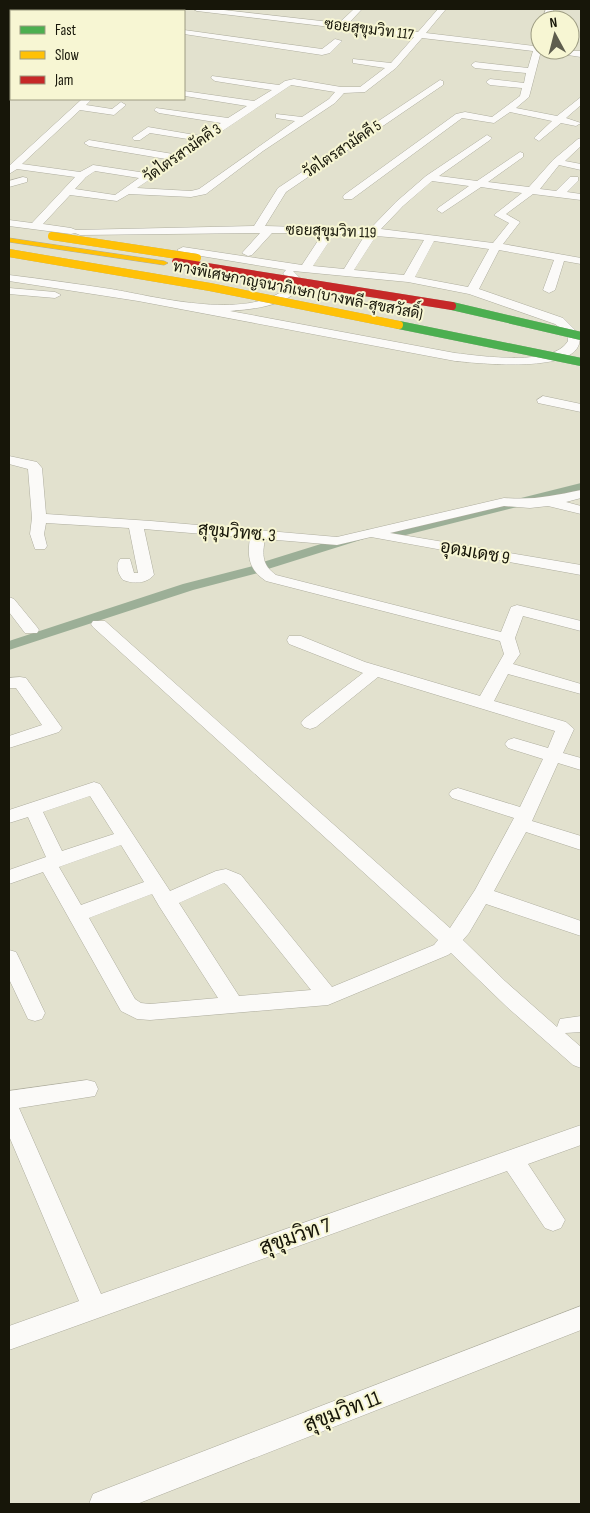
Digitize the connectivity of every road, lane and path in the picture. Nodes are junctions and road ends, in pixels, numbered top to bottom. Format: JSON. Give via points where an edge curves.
{"nodes":[{"id":1,"x":197,"y":9,"type":"edge"},
{"id":2,"x":358,"y":9,"type":"edge"},
{"id":3,"x":442,"y":9,"type":"edge"},
{"id":4,"x":341,"y":26,"type":"junction"},
{"id":5,"x":185,"y":32,"type":"edge"},
{"id":6,"x":420,"y":35,"type":"junction"},
{"id":7,"x":207,"y":36,"type":"junction"},
{"id":8,"x":310,"y":41,"type":"dead end"},
{"id":9,"x":338,"y":41,"type":"dead end"},
{"id":10,"x":530,"y":46,"type":"edge"},
{"id":11,"x":536,"y":60,"type":"edge"},
{"id":12,"x":356,"y":61,"type":"dead end"},
{"id":13,"x":475,"y":65,"type":"dead end"},
{"id":14,"x":393,"y":66,"type":"junction"},
{"id":15,"x":531,"y":71,"type":"junction"},
{"id":16,"x":215,"y":78,"type":"dead end"},
{"id":17,"x":490,"y":82,"type":"dead end"},
{"id":18,"x":440,"y":83,"type":"dead end"},
{"id":19,"x":528,"y":86,"type":"junction"},
{"id":20,"x":279,"y":88,"type":"junction"},
{"id":21,"x":341,"y":90,"type":"junction"},
{"id":22,"x":185,"y":93,"type":"dead end"},
{"id":23,"x":86,"y":100,"type":"edge"},
{"id":24,"x":581,"y":100,"type":"edge"},
{"id":25,"x":254,"y":104,"type":"junction"},
{"id":26,"x":121,"y":105,"type":"dead end"},
{"id":27,"x":78,"y":107,"type":"junction"},
{"id":28,"x":508,"y":109,"type":"junction"},
{"id":29,"x":160,"y":110,"type":"dead end"},
{"id":30,"x":279,"y":116,"type":"dead end"},
{"id":31,"x":559,"y":119,"type":"junction"},
{"id":32,"x":303,"y":120,"type":"junction"},
{"id":33,"x":228,"y":121,"type":"junction"},
{"id":34,"x":576,"y":122,"type":"dead end"},
{"id":35,"x":137,"y":138,"type":"dead end"},
{"id":36,"x":487,"y":138,"type":"dead end"},
{"id":37,"x":538,"y":138,"type":"dead end"},
{"id":38,"x":204,"y":140,"type":"junction"},
{"id":39,"x":580,"y":142,"type":"edge"},
{"id":40,"x":89,"y":143,"type":"dead end"},
{"id":41,"x":520,"y":155,"type":"dead end"},
{"id":42,"x":175,"y":157,"type":"junction"},
{"id":43,"x":557,"y":162,"type":"junction"},
{"id":44,"x":581,"y":166,"type":"edge"},
{"id":45,"x":12,"y":169,"type":"edge"},
{"id":46,"x":82,"y":175,"type":"junction"},
{"id":47,"x":148,"y":176,"type":"junction"},
{"id":48,"x":97,"y":178,"type":"dead end"},
{"id":49,"x":430,"y":178,"type":"junction"},
{"id":50,"x":574,"y":179,"type":"dead end"},
{"id":51,"x":23,"y":180,"type":"dead end"},
{"id":52,"x":9,"y":184,"type":"edge"},
{"id":53,"x":478,"y":185,"type":"junction"},
{"id":54,"x":128,"y":191,"type":"junction"},
{"id":55,"x":528,"y":191,"type":"junction"},
{"id":56,"x":72,"y":192,"type":"junction"},
{"id":57,"x":560,"y":193,"type":"junction"},
{"id":58,"x":348,"y":197,"type":"dead end"},
{"id":59,"x":581,"y":197,"type":"edge"},
{"id":60,"x":442,"y":210,"type":"dead end"},
{"id":61,"x":9,"y":223,"type":"edge"},
{"id":62,"x":35,"y":226,"type":"junction"},
{"id":63,"x":264,"y":229,"type":"junction"},
{"id":64,"x":9,"y":230,"type":"edge"},
{"id":65,"x":330,"y":231,"type":"junction"},
{"id":66,"x":80,"y":232,"type":"junction"},
{"id":67,"x":373,"y":232,"type":"junction"},
{"id":68,"x":430,"y":239,"type":"junction"},
{"id":69,"x":9,"y":241,"type":"edge"},
{"id":70,"x":494,"y":247,"type":"junction"},
{"id":71,"x":178,"y":249,"type":"junction"},
{"id":72,"x":9,"y":253,"type":"edge"},
{"id":73,"x":248,"y":253,"type":"dead end"},
{"id":74,"x":560,"y":258,"type":"junction"},
{"id":75,"x":581,"y":261,"type":"edge"},
{"id":76,"x":164,"y":263,"type":"junction"},
{"id":77,"x":278,"y":266,"type":"junction"},
{"id":78,"x":305,"y":269,"type":"junction"},
{"id":79,"x":9,"y":272,"type":"edge"},
{"id":80,"x":347,"y":273,"type":"junction"},
{"id":81,"x":408,"y":279,"type":"junction"},
{"id":82,"x":549,"y":290,"type":"dead end"},
{"id":83,"x":9,"y":291,"type":"edge"},
{"id":84,"x":472,"y":291,"type":"junction"},
{"id":85,"x":382,"y":293,"type":"junction"},
{"id":86,"x":55,"y":295,"type":"dead end"},
{"id":87,"x":126,"y":295,"type":"junction"},
{"id":88,"x":342,"y":300,"type":"dead end"},
{"id":89,"x":197,"y":308,"type":"junction"},
{"id":90,"x":581,"y":336,"type":"edge"},
{"id":91,"x":556,"y":342,"type":"dead end"},
{"id":92,"x":581,"y":348,"type":"edge"},
{"id":93,"x":581,"y":362,"type":"edge"},
{"id":94,"x":581,"y":371,"type":"edge"},
{"id":95,"x":543,"y":400,"type":"dead end"},
{"id":96,"x":581,"y":408,"type":"edge"},
{"id":97,"x":9,"y":460,"type":"edge"},
{"id":98,"x":581,"y":494,"type":"edge"},
{"id":99,"x":549,"y":502,"type":"junction"},
{"id":100,"x":581,"y":510,"type":"edge"},
{"id":101,"x":39,"y":518,"type":"junction"},
{"id":102,"x":136,"y":524,"type":"junction"},
{"id":103,"x":258,"y":534,"type":"junction"},
{"id":104,"x":373,"y":534,"type":"junction"},
{"id":105,"x":40,"y":546,"type":"dead end"},
{"id":106,"x":125,"y":562,"type":"dead end"},
{"id":107,"x":581,"y":570,"type":"edge"},
{"id":108,"x":9,"y":602,"type":"edge"},
{"id":109,"x":99,"y":624,"type":"dead end"},
{"id":110,"x":581,"y":626,"type":"edge"},
{"id":111,"x":31,"y":630,"type":"dead end"},
{"id":112,"x":508,"y":638,"type":"junction"},
{"id":113,"x":295,"y":640,"type":"dead end"},
{"id":114,"x":503,"y":667,"type":"junction"},
{"id":115,"x":374,"y":671,"type":"junction"},
{"id":116,"x":9,"y":683,"type":"edge"},
{"id":117,"x":581,"y":689,"type":"edge"},
{"id":118,"x":484,"y":704,"type":"junction"},
{"id":119,"x":310,"y":723,"type":"dead end"},
{"id":120,"x":9,"y":742,"type":"edge"},
{"id":121,"x":514,"y":744,"type":"dead end"},
{"id":122,"x":552,"y":756,"type":"junction"},
{"id":123,"x":581,"y":764,"type":"edge"},
{"id":124,"x":458,"y":794,"type":"dead end"},
{"id":125,"x":32,"y":809,"type":"junction"},
{"id":126,"x":9,"y":817,"type":"edge"},
{"id":127,"x":523,"y":819,"type":"junction"},
{"id":128,"x":125,"y":837,"type":"junction"},
{"id":129,"x":581,"y":843,"type":"edge"},
{"id":130,"x":52,"y":862,"type":"junction"},
{"id":131,"x":9,"y":877,"type":"edge"},
{"id":132,"x":156,"y":885,"type":"junction"},
{"id":133,"x":482,"y":895,"type":"junction"},
{"id":134,"x":166,"y":902,"type":"junction"},
{"id":135,"x":77,"y":914,"type":"junction"},
{"id":136,"x":581,"y":929,"type":"edge"},
{"id":137,"x":451,"y":940,"type":"junction"},
{"id":138,"x":9,"y":958,"type":"edge"},
{"id":139,"x":328,"y":996,"type":"junction"},
{"id":140,"x":233,"y":1004,"type":"junction"},
{"id":141,"x":35,"y":1013,"type":"dead end"},
{"id":142,"x":581,"y":1059,"type":"edge"},
{"id":143,"x":88,"y":1089,"type":"dead end"},
{"id":144,"x":9,"y":1100,"type":"edge"},
{"id":145,"x":9,"y":1111,"type":"edge"},
{"id":146,"x":581,"y":1135,"type":"edge"},
{"id":147,"x":512,"y":1160,"type":"junction"},
{"id":148,"x":553,"y":1220,"type":"dead end"},
{"id":149,"x":94,"y":1307,"type":"junction"},
{"id":150,"x":581,"y":1318,"type":"edge"},
{"id":151,"x":9,"y":1338,"type":"edge"},
{"id":152,"x":103,"y":1504,"type":"edge"}],
"edges":[{"from":1,"to":4,"type":"street","name":"ซอยสุขุมวิท 117"},
{"from":2,"to":4,"type":"street"},
{"from":3,"to":6,"type":"street"},
{"from":4,"to":6,"type":"street","name":"ซอยสุขุมวิท 117"},
{"from":5,"to":7,"type":"street"},
{"from":6,"to":10,"type":"street","name":"ซอยสุขุมวิท 117"},
{"from":6,"to":14,"type":"street"},
{"from":7,"to":8,"type":"street","via":[[216,31]]},
{"from":7,"to":9,"type":"street","via":[[322,52]]},
{"from":11,"to":15,"type":"street"},
{"from":12,"to":14,"type":"street"},
{"from":13,"to":15,"type":"street"},
{"from":14,"to":21,"type":"street","via":[[362,90]]},
{"from":15,"to":19,"type":"street"},
{"from":16,"to":20,"type":"street"},
{"from":17,"to":19,"type":"street"},
{"from":18,"to":63,"type":"street","name":"วัดไตรสามัคคี 5","via":[[282,190]]},
{"from":19,"to":28,"type":"street","via":[[524,97]]},
{"from":20,"to":21,"type":"street","name":"วัดไตรสามัคคี 3","via":[[291,82]]},
{"from":20,"to":25,"type":"street","name":"วัดไตรสามัคคี 3"},
{"from":21,"to":32,"type":"street"},
{"from":22,"to":25,"type":"street"},
{"from":23,"to":27,"type":"street"},
{"from":24,"to":31,"type":"street"},
{"from":25,"to":33,"type":"street","name":"วัดไตรสามัคคี 3"},
{"from":26,"to":27,"type":"street","via":[[114,112]]},
{"from":27,"to":45,"type":"street"},
{"from":28,"to":31,"type":"street"},
{"from":28,"to":58,"type":"street","via":[[494,120],[459,116]]},
{"from":29,"to":33,"type":"street"},
{"from":30,"to":32,"type":"street"},
{"from":31,"to":34,"type":"street"},
{"from":31,"to":37,"type":"street"},
{"from":32,"to":54,"type":"street","via":[[200,193]]},
{"from":33,"to":38,"type":"street","name":"วัดไตรสามัคคี 3"},
{"from":35,"to":38,"type":"street","via":[[148,130]]},
{"from":36,"to":49,"type":"street"},
{"from":38,"to":42,"type":"street","name":"วัดไตรสามัคคี 3"},
{"from":39,"to":43,"type":"street"},
{"from":40,"to":42,"type":"street"},
{"from":41,"to":53,"type":"street"},
{"from":42,"to":47,"type":"street","name":"วัดไตรสามัคคี 3"},
{"from":43,"to":44,"type":"street"},
{"from":43,"to":55,"type":"street","via":[[538,185]]},
{"from":45,"to":46,"type":"street"},
{"from":46,"to":47,"type":"street","via":[[93,168]]},
{"from":46,"to":56,"type":"street"},
{"from":47,"to":54,"type":"street","name":"วัดไตรสามัคคี 3"},
{"from":48,"to":56,"type":"street"},
{"from":49,"to":53,"type":"street"},
{"from":49,"to":67,"type":"street","via":[[408,195]]},
{"from":50,"to":57,"type":"street"},
{"from":51,"to":52,"type":"street"},
{"from":53,"to":55,"type":"street"},
{"from":53,"to":60,"type":"street"},
{"from":54,"to":56,"type":"street","name":"วัดไตรสามัคคี 3","via":[[115,199]]},
{"from":55,"to":57,"type":"street"},
{"from":55,"to":70,"type":"street","via":[[499,214],[516,222]]},
{"from":56,"to":62,"type":"street"},
{"from":57,"to":59,"type":"street"},
{"from":61,"to":62,"type":"street"},
{"from":62,"to":66,"type":"street"},
{"from":63,"to":65,"type":"street","name":"ซอยสุขุมวิท 119"},
{"from":63,"to":66,"type":"street","name":"ซอยสุขุมวิท 119"},
{"from":63,"to":73,"type":"street","name":"วัดไตรสามัคคี 5"},
{"from":64,"to":85,"type":"highway","bridge":true,"via":[[226,264]]},
{"from":65,"to":67,"type":"street","name":"ซอยสุขุมวิท 119"},
{"from":65,"to":78,"type":"street"},
{"from":66,"to":71,"type":"street"},
{"from":67,"to":68,"type":"street","name":"ซอยสุขุมวิท 119"},
{"from":67,"to":80,"type":"street"},
{"from":68,"to":70,"type":"street","name":"ซอยสุขุมวิท 119"},
{"from":68,"to":81,"type":"street"},
{"from":69,"to":76,"type":"highway"},
{"from":69,"to":85,"type":"highway","bridge":true},
{"from":69,"to":88,"type":"highway","name":"ทางพิเศษกาญจนาภิเษก (บางพลี-สุขสวัสดิ์)"},
{"from":70,"to":74,"type":"street","name":"ซอยสุขุมวิท 119"},
{"from":70,"to":84,"type":"street"},
{"from":71,"to":76,"type":"street"},
{"from":71,"to":77,"type":"street"},
{"from":72,"to":93,"type":"highway","name":"ทางพิเศษกาญจนาภิเษก (บางพลี-สุขสวัสดิ์)","bridge":true,"via":[[210,287]]},
{"from":74,"to":75,"type":"street","name":"ซอยสุขุมวิท 119"},
{"from":74,"to":82,"type":"street"},
{"from":76,"to":87,"type":"street","via":[[137,290]]},
{"from":77,"to":78,"type":"street"},
{"from":77,"to":89,"type":"street","via":[[296,282],[294,290],[286,295],[250,305]]},
{"from":78,"to":80,"type":"street"},
{"from":79,"to":87,"type":"street"},
{"from":79,"to":94,"type":"highway","via":[[218,296],[415,334]]},
{"from":80,"to":81,"type":"street"},
{"from":81,"to":84,"type":"street"},
{"from":83,"to":86,"type":"street"},
{"from":84,"to":89,"type":"street","via":[[558,322],[570,329],[574,341],[569,350],[543,358],[513,362],[485,360]]},
{"from":85,"to":90,"type":"highway","bridge":true},
{"from":87,"to":89,"type":"street"},
{"from":91,"to":92,"type":"highway"},
{"from":95,"to":96,"type":"street"},
{"from":97,"to":101,"type":"street","via":[[35,468]]},
{"from":98,"to":99,"type":"street"},
{"from":99,"to":100,"type":"street"},
{"from":99,"to":104,"type":"street","name":"สุขุมวิทซ. 3","via":[[509,502]]},
{"from":101,"to":102,"type":"street","name":"สุขุมวิทซ. 3"},
{"from":101,"to":105,"type":"street","via":[[37,534]]},
{"from":102,"to":103,"type":"street","name":"สุขุมวิทซ. 3"},
{"from":102,"to":106,"type":"street","via":[[146,575],[130,577],[126,574]]},
{"from":103,"to":104,"type":"street","name":"สุขุมวิทซ. 3","via":[[337,541]]},
{"from":103,"to":112,"type":"street","via":[[258,567],[272,578]]},
{"from":104,"to":107,"type":"street","name":"อุดมเดช 9"},
{"from":108,"to":111,"type":"street"},
{"from":109,"to":137,"type":"street"},
{"from":110,"to":112,"type":"street","via":[[517,610]]},
{"from":112,"to":114,"type":"street","via":[[512,654]]},
{"from":113,"to":115,"type":"street"},
{"from":114,"to":117,"type":"street"},
{"from":114,"to":118,"type":"street"},
{"from":115,"to":118,"type":"street"},
{"from":115,"to":119,"type":"street"},
{"from":116,"to":120,"type":"street","via":[[20,682],[53,728]]},
{"from":118,"to":122,"type":"street","via":[[565,728]]},
{"from":121,"to":122,"type":"street"},
{"from":122,"to":123,"type":"street"},
{"from":122,"to":127,"type":"street"},
{"from":124,"to":127,"type":"street"},
{"from":125,"to":126,"type":"street"},
{"from":125,"to":128,"type":"street","via":[[94,788]]},
{"from":125,"to":130,"type":"street"},
{"from":127,"to":129,"type":"street"},
{"from":127,"to":133,"type":"street"},
{"from":128,"to":130,"type":"street"},
{"from":128,"to":132,"type":"street"},
{"from":130,"to":131,"type":"street"},
{"from":130,"to":135,"type":"street"},
{"from":132,"to":134,"type":"street"},
{"from":132,"to":135,"type":"street"},
{"from":133,"to":136,"type":"street"},
{"from":133,"to":137,"type":"street"},
{"from":134,"to":139,"type":"street","via":[[216,878],[226,876],[234,880]]},
{"from":134,"to":140,"type":"street"},
{"from":135,"to":140,"type":"street","via":[[128,1005],[137,1011]]},
{"from":137,"to":139,"type":"street","via":[[441,950]]},
{"from":137,"to":142,"type":"street","via":[[533,1020]]},
{"from":138,"to":141,"type":"street"},
{"from":139,"to":140,"type":"street"},
{"from":143,"to":144,"type":"street"},
{"from":145,"to":149,"type":"street"},
{"from":146,"to":147,"type":"street","name":"สุขุมวิท 7"},
{"from":147,"to":148,"type":"street"},
{"from":147,"to":149,"type":"street","name":"สุขุมวิท 7"},
{"from":149,"to":151,"type":"street","name":"สุขุมวิท 7"},
{"from":150,"to":152,"type":"street","name":"สุขุมวิท 11"}]}
